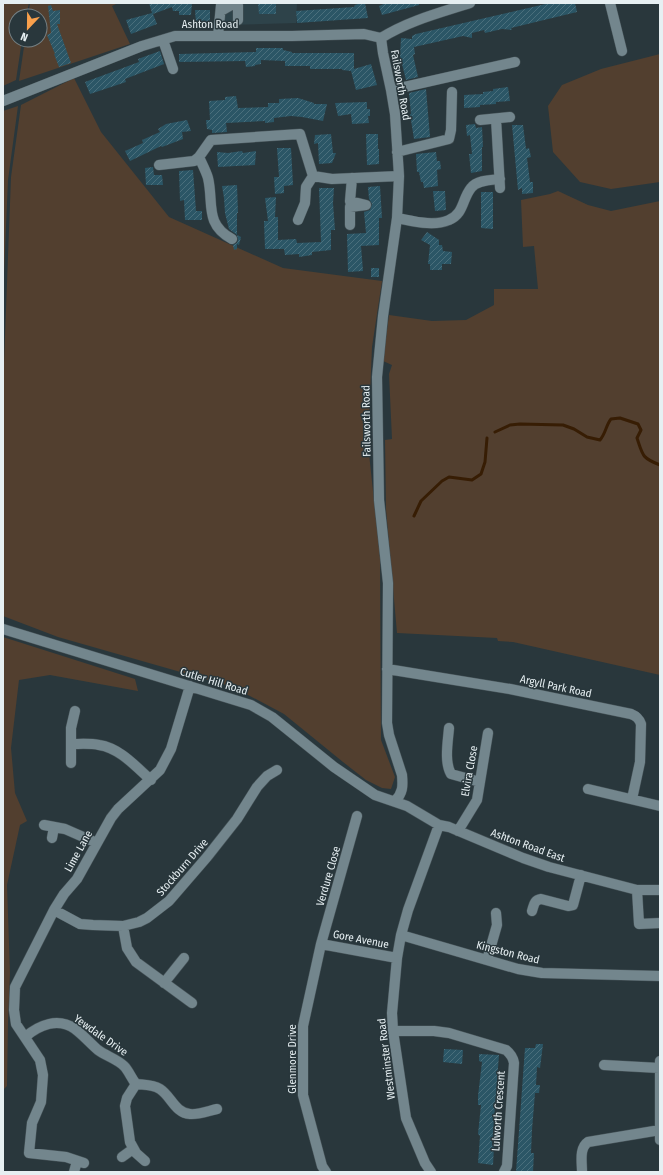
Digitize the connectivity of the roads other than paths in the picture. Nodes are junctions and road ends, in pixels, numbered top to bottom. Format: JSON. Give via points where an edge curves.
{"nodes":[{"id":1,"x":470,"y":3,"type":"edge"},
{"id":2,"x":610,"y":3,"type":"edge"},
{"id":3,"x":221,"y":7,"type":"edge"},
{"id":4,"x":238,"y":20,"type":"dead end"},
{"id":5,"x":218,"y":36,"type":"junction"},
{"id":6,"x":381,"y":38,"type":"junction"},
{"id":7,"x":163,"y":40,"type":"junction"},
{"id":8,"x":622,"y":50,"type":"dead end"},
{"id":9,"x":515,"y":62,"type":"dead end"},
{"id":10,"x":174,"y":69,"type":"dead end"},
{"id":11,"x":391,"y":90,"type":"junction"},
{"id":12,"x":452,"y":92,"type":"dead end"},
{"id":13,"x":4,"y":101,"type":"edge"},
{"id":14,"x":510,"y":117,"type":"dead end"},
{"id":15,"x":496,"y":119,"type":"junction"},
{"id":16,"x":480,"y":120,"type":"dead end"},
{"id":17,"x":397,"y":152,"type":"junction"},
{"id":18,"x":199,"y":158,"type":"junction"},
{"id":19,"x":159,"y":165,"type":"dead end"},
{"id":20,"x":313,"y":176,"type":"junction"},
{"id":21,"x":398,"y":176,"type":"junction"},
{"id":22,"x":352,"y":178,"type":"junction"},
{"id":23,"x":397,"y":218,"type":"junction"},
{"id":24,"x":298,"y":220,"type":"dead end"},
{"id":25,"x":350,"y":225,"type":"dead end"},
{"id":26,"x":232,"y":239,"type":"dead end"},
{"id":27,"x":3,"y":629,"type":"edge"},
{"id":28,"x":387,"y":669,"type":"junction"},
{"id":29,"x":190,"y":686,"type":"junction"},
{"id":30,"x":75,"y":711,"type":"dead end"},
{"id":31,"x":449,"y":728,"type":"dead end"},
{"id":32,"x":488,"y":733,"type":"dead end"},
{"id":33,"x":71,"y":744,"type":"junction"},
{"id":34,"x":71,"y":763,"type":"dead end"},
{"id":35,"x":277,"y":770,"type":"dead end"},
{"id":36,"x":151,"y":780,"type":"junction"},
{"id":37,"x":480,"y":782,"type":"junction"},
{"id":38,"x":588,"y":790,"type":"dead end"},
{"id":39,"x":632,"y":799,"type":"junction"},
{"id":40,"x":395,"y":801,"type":"junction"},
{"id":41,"x":660,"y":806,"type":"edge"},
{"id":42,"x":358,"y":816,"type":"dead end"},
{"id":43,"x":439,"y":825,"type":"junction"},
{"id":44,"x":458,"y":831,"type":"junction"},
{"id":45,"x":52,"y":838,"type":"dead end"},
{"id":46,"x":97,"y":843,"type":"junction"},
{"id":47,"x":581,"y":875,"type":"junction"},
{"id":48,"x":637,"y":890,"type":"junction"},
{"id":49,"x":660,"y":890,"type":"edge"},
{"id":50,"x":54,"y":910,"type":"junction"},
{"id":51,"x":532,"y":911,"type":"dead end"},
{"id":52,"x":496,"y":913,"type":"dead end"},
{"id":53,"x":660,"y":923,"type":"edge"},
{"id":54,"x":124,"y":926,"type":"junction"},
{"id":55,"x":401,"y":935,"type":"junction"},
{"id":56,"x":321,"y":944,"type":"junction"},
{"id":57,"x":184,"y":958,"type":"dead end"},
{"id":58,"x":397,"y":958,"type":"junction"},
{"id":59,"x":487,"y":960,"type":"junction"},
{"id":60,"x":660,"y":976,"type":"edge"},
{"id":61,"x":164,"y":983,"type":"junction"},
{"id":62,"x":192,"y":1003,"type":"dead end"},
{"id":63,"x":393,"y":1031,"type":"junction"},
{"id":64,"x":25,"y":1037,"type":"junction"},
{"id":65,"x":660,"y":1061,"type":"edge"},
{"id":66,"x":604,"y":1065,"type":"dead end"},
{"id":67,"x":660,"y":1068,"type":"edge"},
{"id":68,"x":136,"y":1084,"type":"junction"},
{"id":69,"x":217,"y":1109,"type":"dead end"},
{"id":70,"x":660,"y":1130,"type":"edge"},
{"id":71,"x":660,"y":1140,"type":"edge"},
{"id":72,"x":133,"y":1149,"type":"junction"},
{"id":73,"x":30,"y":1153,"type":"junction"},
{"id":74,"x":122,"y":1157,"type":"dead end"},
{"id":75,"x":145,"y":1161,"type":"dead end"},
{"id":76,"x":28,"y":1163,"type":"dead end"},
{"id":77,"x":74,"y":1172,"type":"edge"},
{"id":78,"x":326,"y":1172,"type":"edge"},
{"id":79,"x":431,"y":1172,"type":"edge"},
{"id":80,"x":504,"y":1172,"type":"edge"},
{"id":81,"x":582,"y":1172,"type":"edge"}],
"edges":[{"from":1,"to":6,"type":"street","via":[[396,29]]},
{"from":2,"to":8,"type":"street"},
{"from":3,"to":4,"type":"street","via":[[236,3]]},
{"from":3,"to":5,"type":"street"},
{"from":5,"to":6,"type":"street","name":"Ashton Road","via":[[364,34]]},
{"from":5,"to":7,"type":"street","name":"Ashton Road","via":[[186,35]]},
{"from":6,"to":11,"type":"street","name":"Failsworth Road"},
{"from":7,"to":10,"type":"street"},
{"from":7,"to":13,"type":"street","name":"Ashton Road"},
{"from":9,"to":11,"type":"street"},
{"from":11,"to":17,"type":"street","name":"Failsworth Road"},
{"from":12,"to":17,"type":"street","via":[[449,139]]},
{"from":14,"to":15,"type":"street"},
{"from":15,"to":16,"type":"street"},
{"from":15,"to":23,"type":"street","via":[[500,183],[485,180],[471,188],[460,211],[449,220],[425,223]]},
{"from":17,"to":21,"type":"street","name":"Failsworth Road"},
{"from":18,"to":19,"type":"street","via":[[194,161]]},
{"from":18,"to":20,"type":"street","via":[[211,140],[300,134]]},
{"from":18,"to":26,"type":"street","via":[[208,177],[212,218],[216,227]]},
{"from":20,"to":22,"type":"street","via":[[332,179]]},
{"from":20,"to":24,"type":"street","via":[[306,187],[305,203]]},
{"from":21,"to":22,"type":"street"},
{"from":21,"to":23,"type":"street","name":"Failsworth Road"},
{"from":22,"to":25,"type":"street","via":[[350,202],[366,204],[350,207]]},
{"from":23,"to":28,"type":"street","name":"Failsworth Road","via":[[377,377],[379,500],[388,584]]},
{"from":27,"to":29,"type":"street","name":"Cutler Hill Road"},
{"from":28,"to":39,"type":"street","name":"Argyll Park Road","via":[[510,689],[636,716],[641,724],[640,762]]},
{"from":28,"to":40,"type":"street","name":"Failsworth Road","via":[[387,723],[403,781],[401,793]]},
{"from":29,"to":36,"type":"street","name":"Lime Lane","via":[[170,749],[160,770]]},
{"from":29,"to":40,"type":"street","name":"Cutler Hill Road","via":[[242,701],[261,710],[362,787],[375,795]]},
{"from":30,"to":33,"type":"street"},
{"from":31,"to":37,"type":"street","via":[[447,761],[451,774]]},
{"from":32,"to":37,"type":"street","name":"Elvira Close"},
{"from":33,"to":34,"type":"street"},
{"from":33,"to":36,"type":"street","via":[[112,748]]},
{"from":35,"to":54,"type":"street","name":"Stockburn Drive","via":[[257,787],[237,819],[169,901],[147,918]]},
{"from":36,"to":46,"type":"street","name":"Lime Lane","via":[[118,809]]},
{"from":37,"to":44,"type":"street","name":"Elvira Close","via":[[477,800]]},
{"from":38,"to":39,"type":"street"},
{"from":39,"to":41,"type":"street"},
{"from":40,"to":43,"type":"street","name":"Ashton Road East"},
{"from":42,"to":56,"type":"street","name":"Verdure Close"},
{"from":43,"to":44,"type":"street","name":"Ashton Road East"},
{"from":43,"to":55,"type":"street","name":"Westminster Road"},
{"from":44,"to":47,"type":"street","name":"Ashton Road East","via":[[523,858]]},
{"from":45,"to":46,"type":"street","via":[[49,826],[65,829]]},
{"from":46,"to":50,"type":"street","name":"Lime Lane","via":[[77,879]]},
{"from":47,"to":48,"type":"street","name":"Ashton Road East"},
{"from":47,"to":51,"type":"street","via":[[573,905],[538,899],[534,902]]},
{"from":48,"to":49,"type":"street","name":"Ashton Road East"},
{"from":48,"to":53,"type":"street","via":[[639,924]]},
{"from":50,"to":54,"type":"street","name":"Stockburn Drive","via":[[80,924]]},
{"from":50,"to":64,"type":"street","name":"Lime Lane","via":[[15,988],[14,1018]]},
{"from":52,"to":59,"type":"street","via":[[496,930]]},
{"from":54,"to":61,"type":"street","via":[[127,948],[136,962]]},
{"from":55,"to":58,"type":"street","name":"Westminster Road"},
{"from":55,"to":59,"type":"street","name":"Kingston Road"},
{"from":56,"to":58,"type":"street","name":"Gore Avenue"},
{"from":56,"to":78,"type":"street","name":"Glenmore Drive","via":[[303,1026],[303,1095],[322,1166]]},
{"from":57,"to":61,"type":"street"},
{"from":58,"to":63,"type":"street","name":"Westminster Road"},
{"from":59,"to":60,"type":"street","name":"Kingston Road","via":[[542,973]]},
{"from":61,"to":62,"type":"street"},
{"from":63,"to":79,"type":"street","name":"Westminster Road","via":[[406,1118]]},
{"from":63,"to":80,"type":"street","name":"Lulworth Crescent","via":[[449,1033],[510,1053],[514,1063],[507,1166]]},
{"from":64,"to":68,"type":"street","name":"Yewdale Drive","via":[[36,1028],[48,1024],[70,1026],[98,1050],[125,1067]]},
{"from":64,"to":73,"type":"street","name":"Lime Lane","via":[[40,1060],[43,1075],[41,1102],[32,1123]]},
{"from":65,"to":67,"type":"street"},
{"from":66,"to":67,"type":"street"},
{"from":67,"to":70,"type":"street"},
{"from":68,"to":69,"type":"street","via":[[151,1085],[165,1093],[184,1113],[195,1114]]},
{"from":68,"to":72,"type":"street","via":[[124,1106]]},
{"from":70,"to":71,"type":"street"},
{"from":70,"to":81,"type":"street","via":[[588,1142],[583,1145]]},
{"from":72,"to":74,"type":"street"},
{"from":72,"to":75,"type":"street"},
{"from":73,"to":76,"type":"street","name":"Lime Lane"},
{"from":73,"to":77,"type":"street","via":[[66,1157],[81,1162]]}]}
